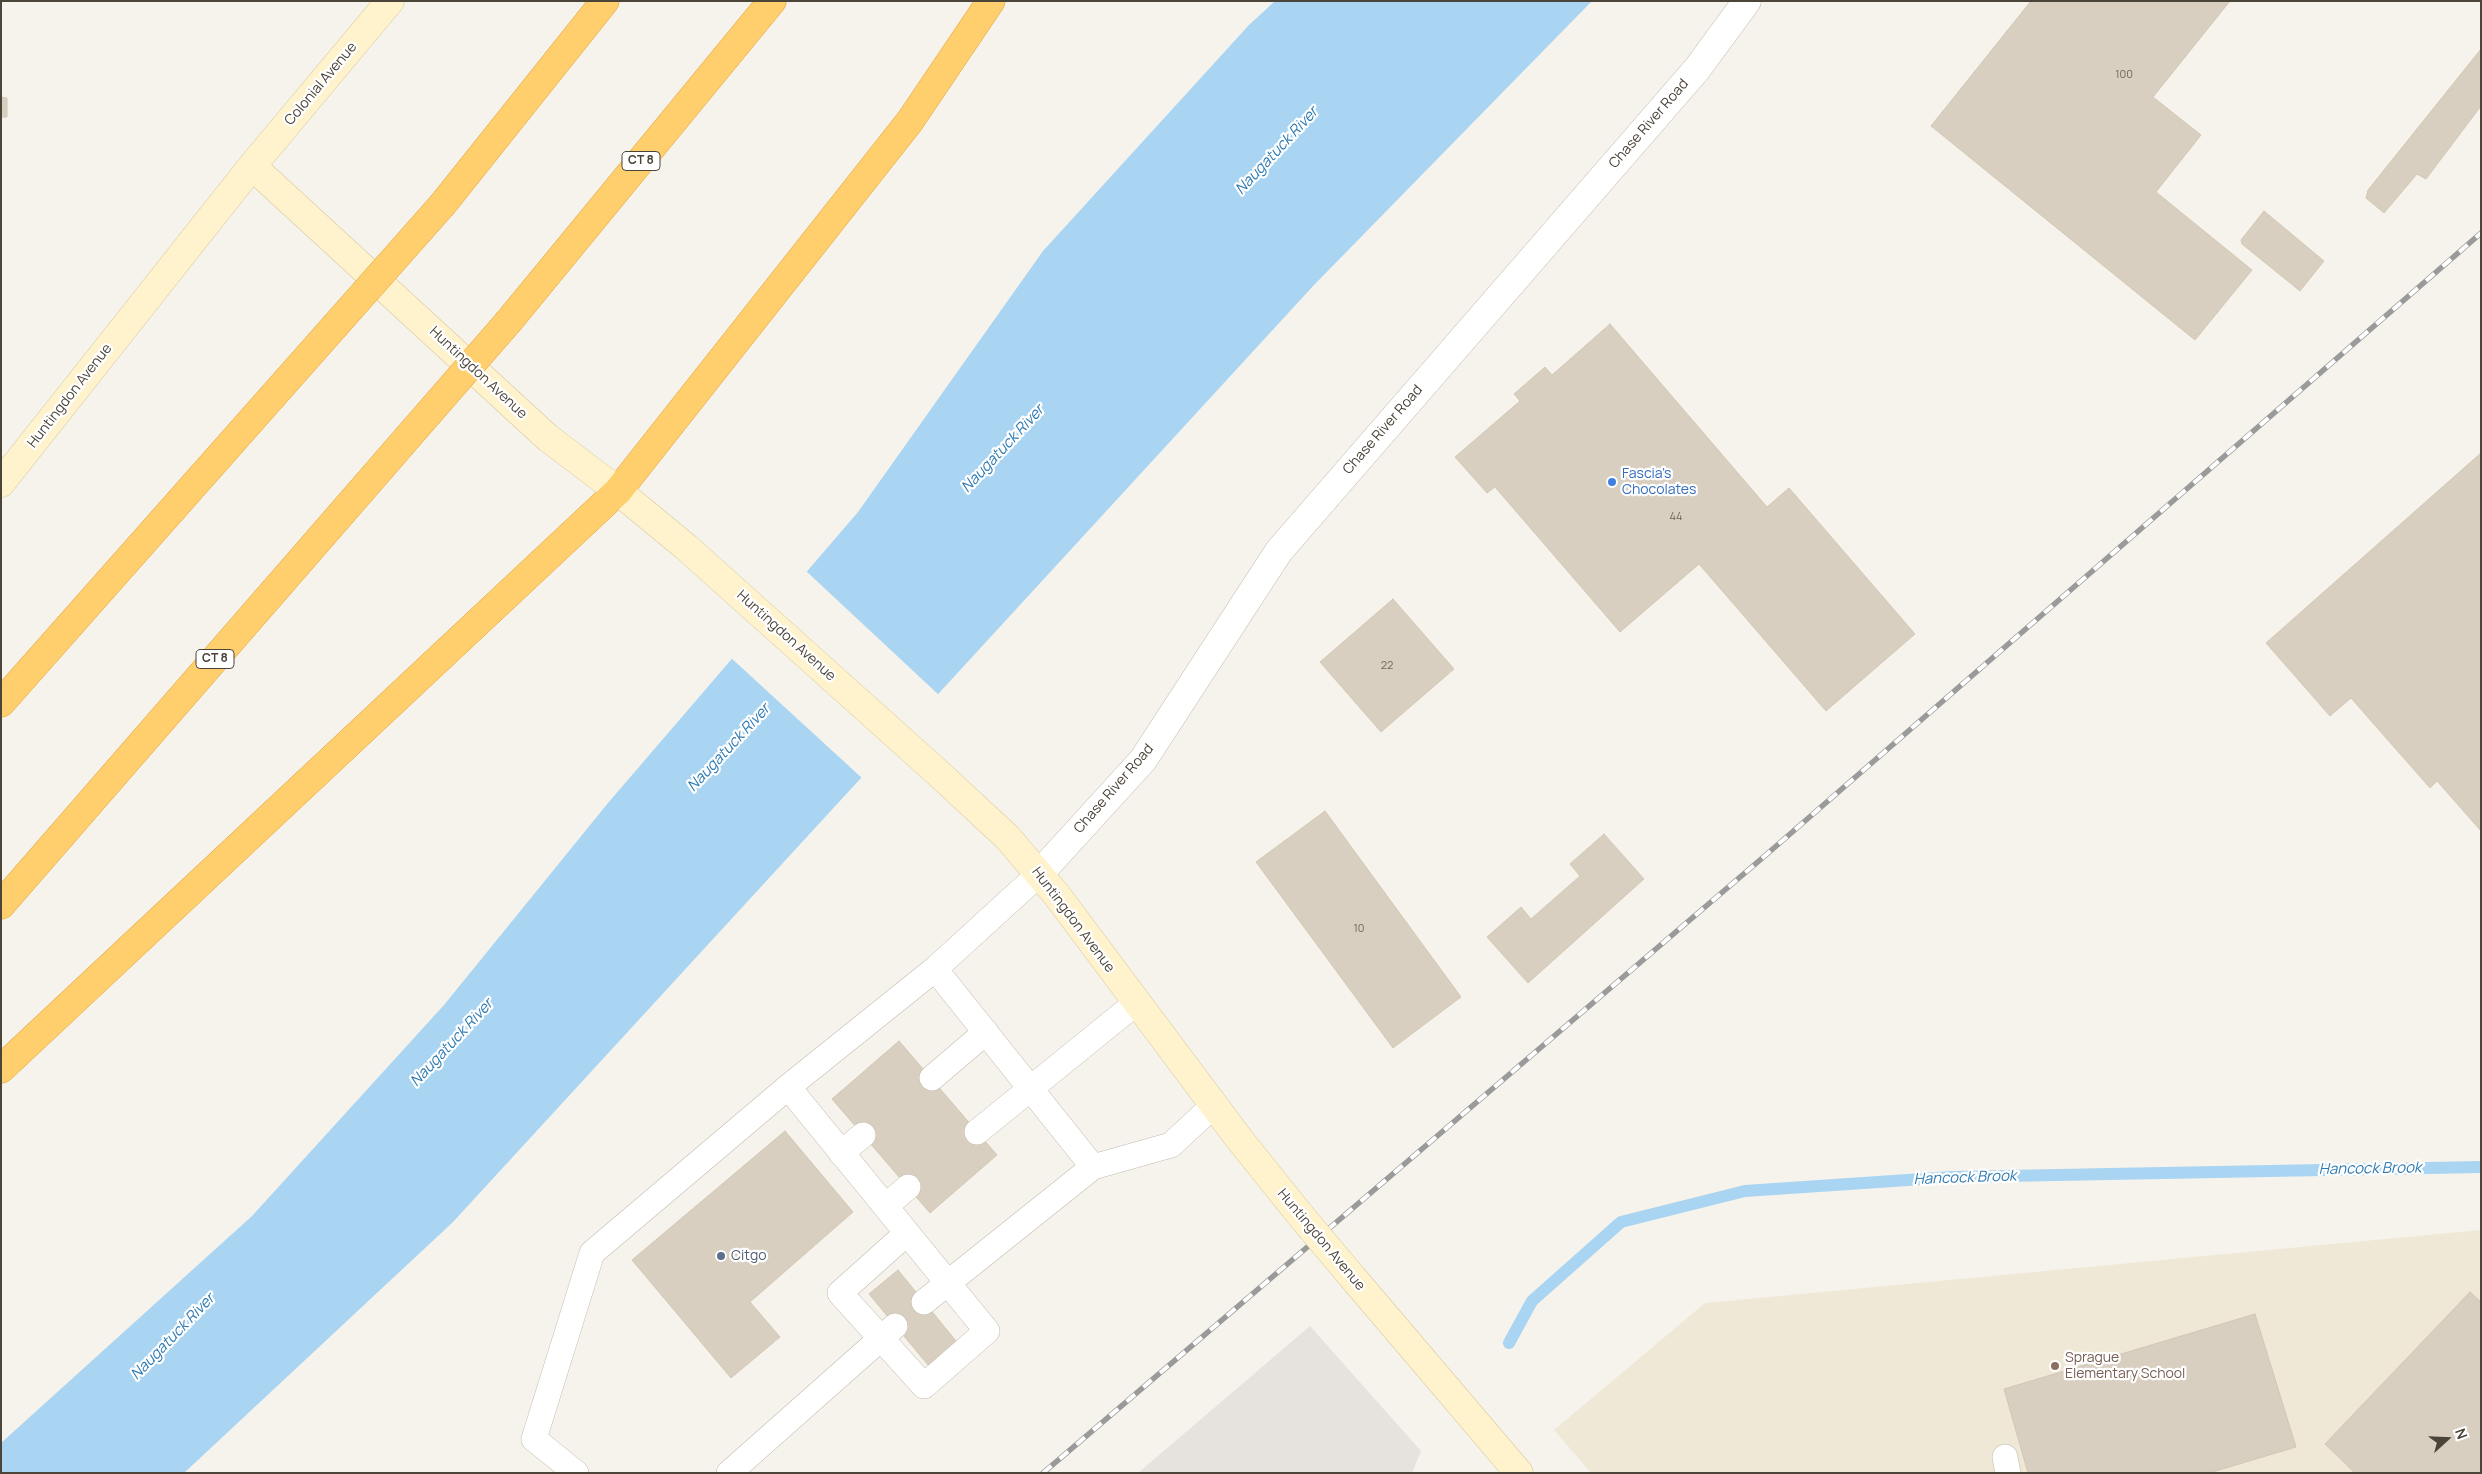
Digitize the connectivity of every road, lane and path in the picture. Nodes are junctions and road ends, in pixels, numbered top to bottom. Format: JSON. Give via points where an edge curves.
{"nodes":[{"id":1,"x":390,"y":1,"type":"edge"},
{"id":2,"x":606,"y":1,"type":"edge"},
{"id":3,"x":772,"y":1,"type":"edge"},
{"id":4,"x":991,"y":1,"type":"edge"},
{"id":5,"x":1748,"y":1,"type":"edge"},
{"id":6,"x":252,"y":166,"type":"junction"},
{"id":7,"x":1,"y":483,"type":"edge"},
{"id":8,"x":618,"y":491,"type":"junction"},
{"id":9,"x":1,"y":703,"type":"edge"},
{"id":10,"x":1039,"y":874,"type":"junction"},
{"id":11,"x":1,"y":904,"type":"edge"},
{"id":12,"x":936,"y":969,"type":"junction"},
{"id":13,"x":1136,"y":1003,"type":"junction"},
{"id":14,"x":986,"y":1032,"type":"junction"},
{"id":15,"x":1,"y":1069,"type":"edge"},
{"id":16,"x":932,"y":1078,"type":"dead end"},
{"id":17,"x":788,"y":1087,"type":"junction"},
{"id":18,"x":1031,"y":1087,"type":"junction"},
{"id":19,"x":1214,"y":1105,"type":"junction"},
{"id":20,"x":977,"y":1132,"type":"dead end"},
{"id":21,"x":863,"y":1134,"type":"dead end"},
{"id":22,"x":841,"y":1153,"type":"junction"},
{"id":23,"x":1093,"y":1167,"type":"junction"},
{"id":24,"x":908,"y":1187,"type":"dead end"},
{"id":25,"x":886,"y":1206,"type":"junction"},
{"id":26,"x":907,"y":1234,"type":"junction"},
{"id":27,"x":948,"y":1282,"type":"junction"},
{"id":28,"x":924,"y":1302,"type":"dead end"},
{"id":29,"x":888,"y":1332,"type":"junction"},
{"id":30,"x":576,"y":1473,"type":"edge"},
{"id":31,"x":729,"y":1473,"type":"edge"},
{"id":32,"x":1519,"y":1473,"type":"edge"}],
"edges":[{"from":1,"to":6,"type":"main road","name":"Colonial Avenue"},
{"from":2,"to":9,"type":"highway","bridge":true,"via":[[443,204]]},
{"from":3,"to":11,"type":"highway","number":"CT 8","bridge":true,"via":[[509,321]]},
{"from":4,"to":8,"type":"highway","via":[[910,121]]},
{"from":5,"to":10,"type":"street","name":"Chase River Road","via":[[1697,69],[1279,551],[1143,760]]},
{"from":6,"to":7,"type":"main road","name":"Huntingdon Avenue"},
{"from":6,"to":8,"type":"main road","name":"Huntingdon Avenue","via":[[548,438]]},
{"from":8,"to":10,"type":"main road","name":"Huntingdon Avenue","via":[[937,772],[1007,837]]},
{"from":8,"to":15,"type":"highway"},
{"from":10,"to":12,"type":"lane"},
{"from":10,"to":13,"type":"main road","name":"Huntingdon Avenue"},
{"from":12,"to":14,"type":"lane"},
{"from":12,"to":17,"type":"lane"},
{"from":13,"to":18,"type":"lane"},
{"from":13,"to":19,"type":"main road","name":"Huntingdon Avenue"},
{"from":14,"to":16,"type":"lane"},
{"from":14,"to":18,"type":"lane"},
{"from":17,"to":22,"type":"lane"},
{"from":17,"to":30,"type":"lane","via":[[592,1253],[534,1438]]},
{"from":18,"to":20,"type":"lane"},
{"from":18,"to":23,"type":"lane"},
{"from":19,"to":23,"type":"lane","via":[[1171,1145]]},
{"from":19,"to":32,"type":"main road","name":"Huntingdon Avenue","bridge":true,"via":[[1301,1216]]},
{"from":21,"to":22,"type":"lane"},
{"from":22,"to":25,"type":"lane"},
{"from":23,"to":27,"type":"lane"},
{"from":24,"to":25,"type":"lane"},
{"from":25,"to":26,"type":"lane"},
{"from":26,"to":27,"type":"lane"},
{"from":26,"to":29,"type":"lane","via":[[840,1293]]},
{"from":27,"to":28,"type":"lane"},
{"from":27,"to":29,"type":"lane","via":[[987,1331],[924,1386]]},
{"from":29,"to":31,"type":"lane"}]}
